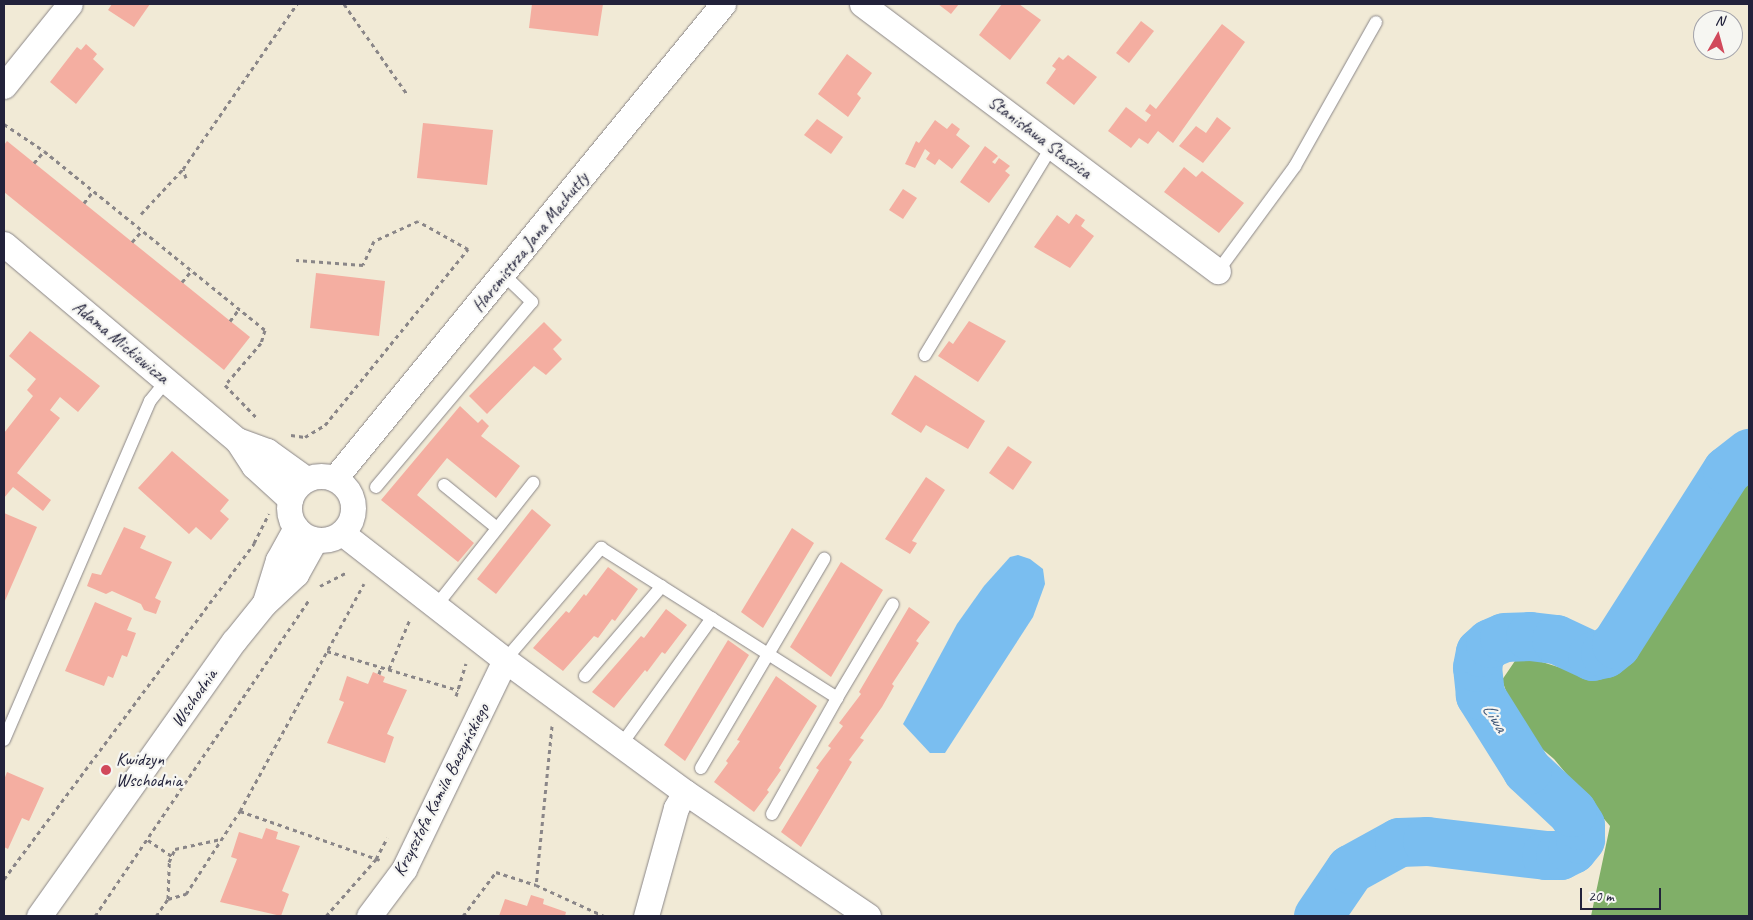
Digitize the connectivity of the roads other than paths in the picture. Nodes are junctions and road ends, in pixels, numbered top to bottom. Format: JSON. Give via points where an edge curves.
{"nodes":[{"id":1,"x":70,"y":4,"type":"edge"},
{"id":2,"x":722,"y":4,"type":"edge"},
{"id":3,"x":862,"y":4,"type":"edge"},
{"id":4,"x":1376,"y":22,"type":"dead end"},
{"id":5,"x":4,"y":86,"type":"edge"},
{"id":6,"x":1052,"y":146,"type":"junction"},
{"id":7,"x":4,"y":244,"type":"edge"},
{"id":8,"x":1218,"y":271,"type":"joint"},
{"id":9,"x":504,"y":275,"type":"junction"},
{"id":10,"x":925,"y":355,"type":"dead end"},
{"id":11,"x":167,"y":380,"type":"junction"},
{"id":12,"x":237,"y":440,"type":"junction"},
{"id":13,"x":335,"y":478,"type":"junction"},
{"id":14,"x":306,"y":479,"type":"junction"},
{"id":15,"x":533,"y":483,"type":"dead end"},
{"id":16,"x":444,"y":485,"type":"dead end"},
{"id":17,"x":376,"y":488,"type":"dead end"},
{"id":18,"x":290,"y":499,"type":"junction"},
{"id":19,"x":497,"y":528,"type":"junction"},
{"id":20,"x":342,"y":533,"type":"junction"},
{"id":21,"x":306,"y":534,"type":"junction"},
{"id":22,"x":824,"y":559,"type":"dead end"},
{"id":23,"x":662,"y":586,"type":"junction"},
{"id":24,"x":894,"y":604,"type":"dead end"},
{"id":25,"x":436,"y":606,"type":"junction"},
{"id":26,"x":712,"y":618,"type":"junction"},
{"id":27,"x":767,"y":654,"type":"junction"},
{"id":28,"x":506,"y":660,"type":"junction"},
{"id":29,"x":585,"y":676,"type":"dead end"},
{"id":30,"x":837,"y":698,"type":"junction"},
{"id":31,"x":4,"y":740,"type":"edge"},
{"id":32,"x":621,"y":745,"type":"junction"},
{"id":33,"x":701,"y":768,"type":"dead end"},
{"id":34,"x":684,"y":792,"type":"junction"},
{"id":35,"x":772,"y":814,"type":"dead end"},
{"id":36,"x":39,"y":916,"type":"edge"},
{"id":37,"x":370,"y":916,"type":"edge"},
{"id":38,"x":646,"y":916,"type":"edge"},
{"id":39,"x":868,"y":916,"type":"edge"}],
"edges":[{"from":1,"to":5,"type":"street"},
{"from":2,"to":9,"type":"street","name":"Harcmistrza Jana Machutty"},
{"from":3,"to":6,"type":"street","name":"Stanisława Staszica"},
{"from":4,"to":8,"type":"lane","via":[[1295,166]]},
{"from":6,"to":8,"type":"street","name":"Stanisława Staszica"},
{"from":6,"to":10,"type":"lane"},
{"from":7,"to":11,"type":"street","name":"Adama Mickiewicza"},
{"from":9,"to":13,"type":"street","name":"Harcmistrza Jana Machutty"},
{"from":9,"to":17,"type":"lane","via":[[532,302]]},
{"from":11,"to":12,"type":"street","name":"Adama Mickiewicza"},
{"from":11,"to":31,"type":"lane","via":[[150,401]]},
{"from":12,"to":14,"type":"street","name":"Adama Mickiewicza","via":[[267,451]]},
{"from":12,"to":18,"type":"street","name":"Adama Mickiewicza","via":[[254,466]]},
{"from":13,"to":14,"type":"street","via":[[326,475]]},
{"from":13,"to":20,"type":"street","via":[[348,488],[354,504],[352,520]]},
{"from":14,"to":18,"type":"street"},
{"from":15,"to":19,"type":"lane"},
{"from":16,"to":19,"type":"lane"},
{"from":18,"to":21,"type":"street","via":[[289,514]]},
{"from":19,"to":25,"type":"lane"},
{"from":20,"to":21,"type":"street","via":[[330,539]]},
{"from":20,"to":25,"type":"street"},
{"from":21,"to":36,"type":"street","name":"Wschodnia","via":[[296,574],[264,604]]},
{"from":22,"to":27,"type":"lane"},
{"from":23,"to":26,"type":"lane"},
{"from":23,"to":28,"type":"lane","via":[[601,548]]},
{"from":23,"to":29,"type":"lane"},
{"from":24,"to":30,"type":"lane"},
{"from":25,"to":28,"type":"street"},
{"from":26,"to":27,"type":"lane"},
{"from":26,"to":32,"type":"lane"},
{"from":27,"to":30,"type":"lane"},
{"from":27,"to":33,"type":"lane"},
{"from":28,"to":32,"type":"street"},
{"from":28,"to":37,"type":"street","name":"Krzysztofa Kamila Baczyńskiego","via":[[404,869]]},
{"from":30,"to":35,"type":"lane"},
{"from":32,"to":34,"type":"street"},
{"from":34,"to":38,"type":"street","via":[[676,808]]},
{"from":34,"to":39,"type":"street"}]}
